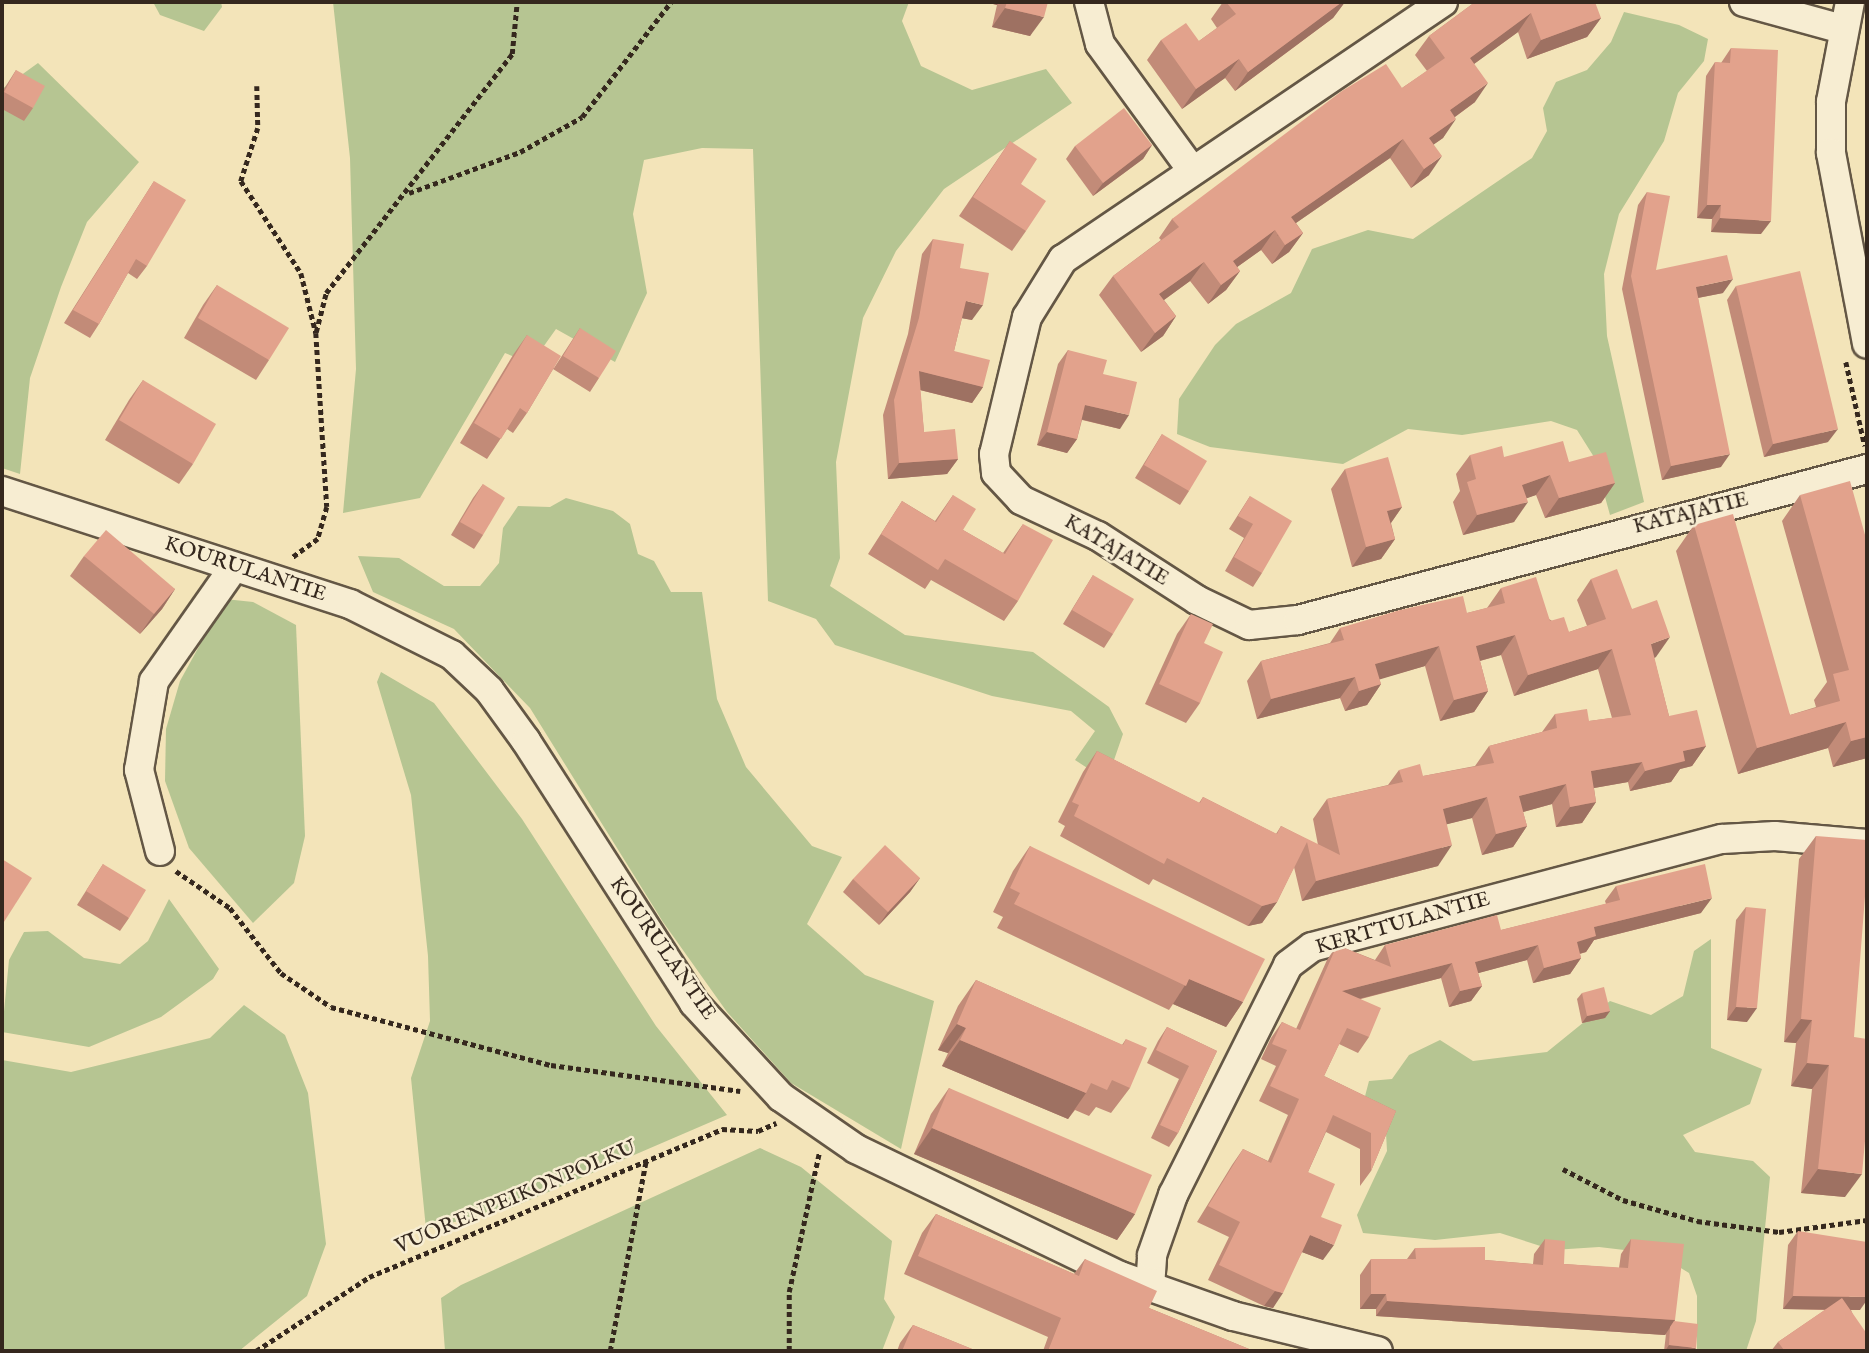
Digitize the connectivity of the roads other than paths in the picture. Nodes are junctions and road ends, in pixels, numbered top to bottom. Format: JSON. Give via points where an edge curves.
{"nodes":[{"id":1,"x":1089,"y":2,"type":"edge"},
{"id":2,"x":1443,"y":2,"type":"edge"},
{"id":3,"x":1744,"y":2,"type":"edge"},
{"id":4,"x":1850,"y":2,"type":"edge"},
{"id":5,"x":1842,"y":29,"type":"junction"},
{"id":6,"x":1191,"y":169,"type":"junction"},
{"id":7,"x":1867,"y":344,"type":"edge"},
{"id":8,"x":1867,"y":469,"type":"edge"},
{"id":9,"x":2,"y":491,"type":"edge"},
{"id":10,"x":234,"y":567,"type":"junction"},
{"id":11,"x":1867,"y":844,"type":"edge"},
{"id":12,"x":160,"y":851,"type":"road end"},
{"id":13,"x":1150,"y":1287,"type":"junction"},
{"id":14,"x":1378,"y":1351,"type":"edge"}],
"edges":[{"from":1,"to":6,"type":"street","via":[[1100,44]]},
{"from":2,"to":6,"type":"street","name":"KATAJATIE"},
{"from":3,"to":5,"type":"street"},
{"from":4,"to":5,"type":"street"},
{"from":5,"to":7,"type":"street","via":[[1831,153]]},
{"from":6,"to":8,"type":"street","name":"KATAJATIE","via":[[1131,219],[1063,259],[1027,317],[994,454],[996,473],[1021,500],[1098,536],[1197,600],[1250,625],[1298,620]]},
{"from":9,"to":10,"type":"street","name":"KOURULANTIE"},
{"from":10,"to":12,"type":"street","via":[[154,681],[139,770]]},
{"from":10,"to":13,"type":"street","name":"KOURULANTIE","via":[[410,629],[452,655],[489,690],[694,1003],[803,1112],[1012,1228]]},
{"from":11,"to":13,"type":"street","name":"KERTTULANTIE","via":[[1775,835],[1722,839],[1312,947],[1289,965],[1173,1195],[1152,1255]]},
{"from":13,"to":14,"type":"street","name":"KOURULANTIE","via":[[1316,1341]]}]}
